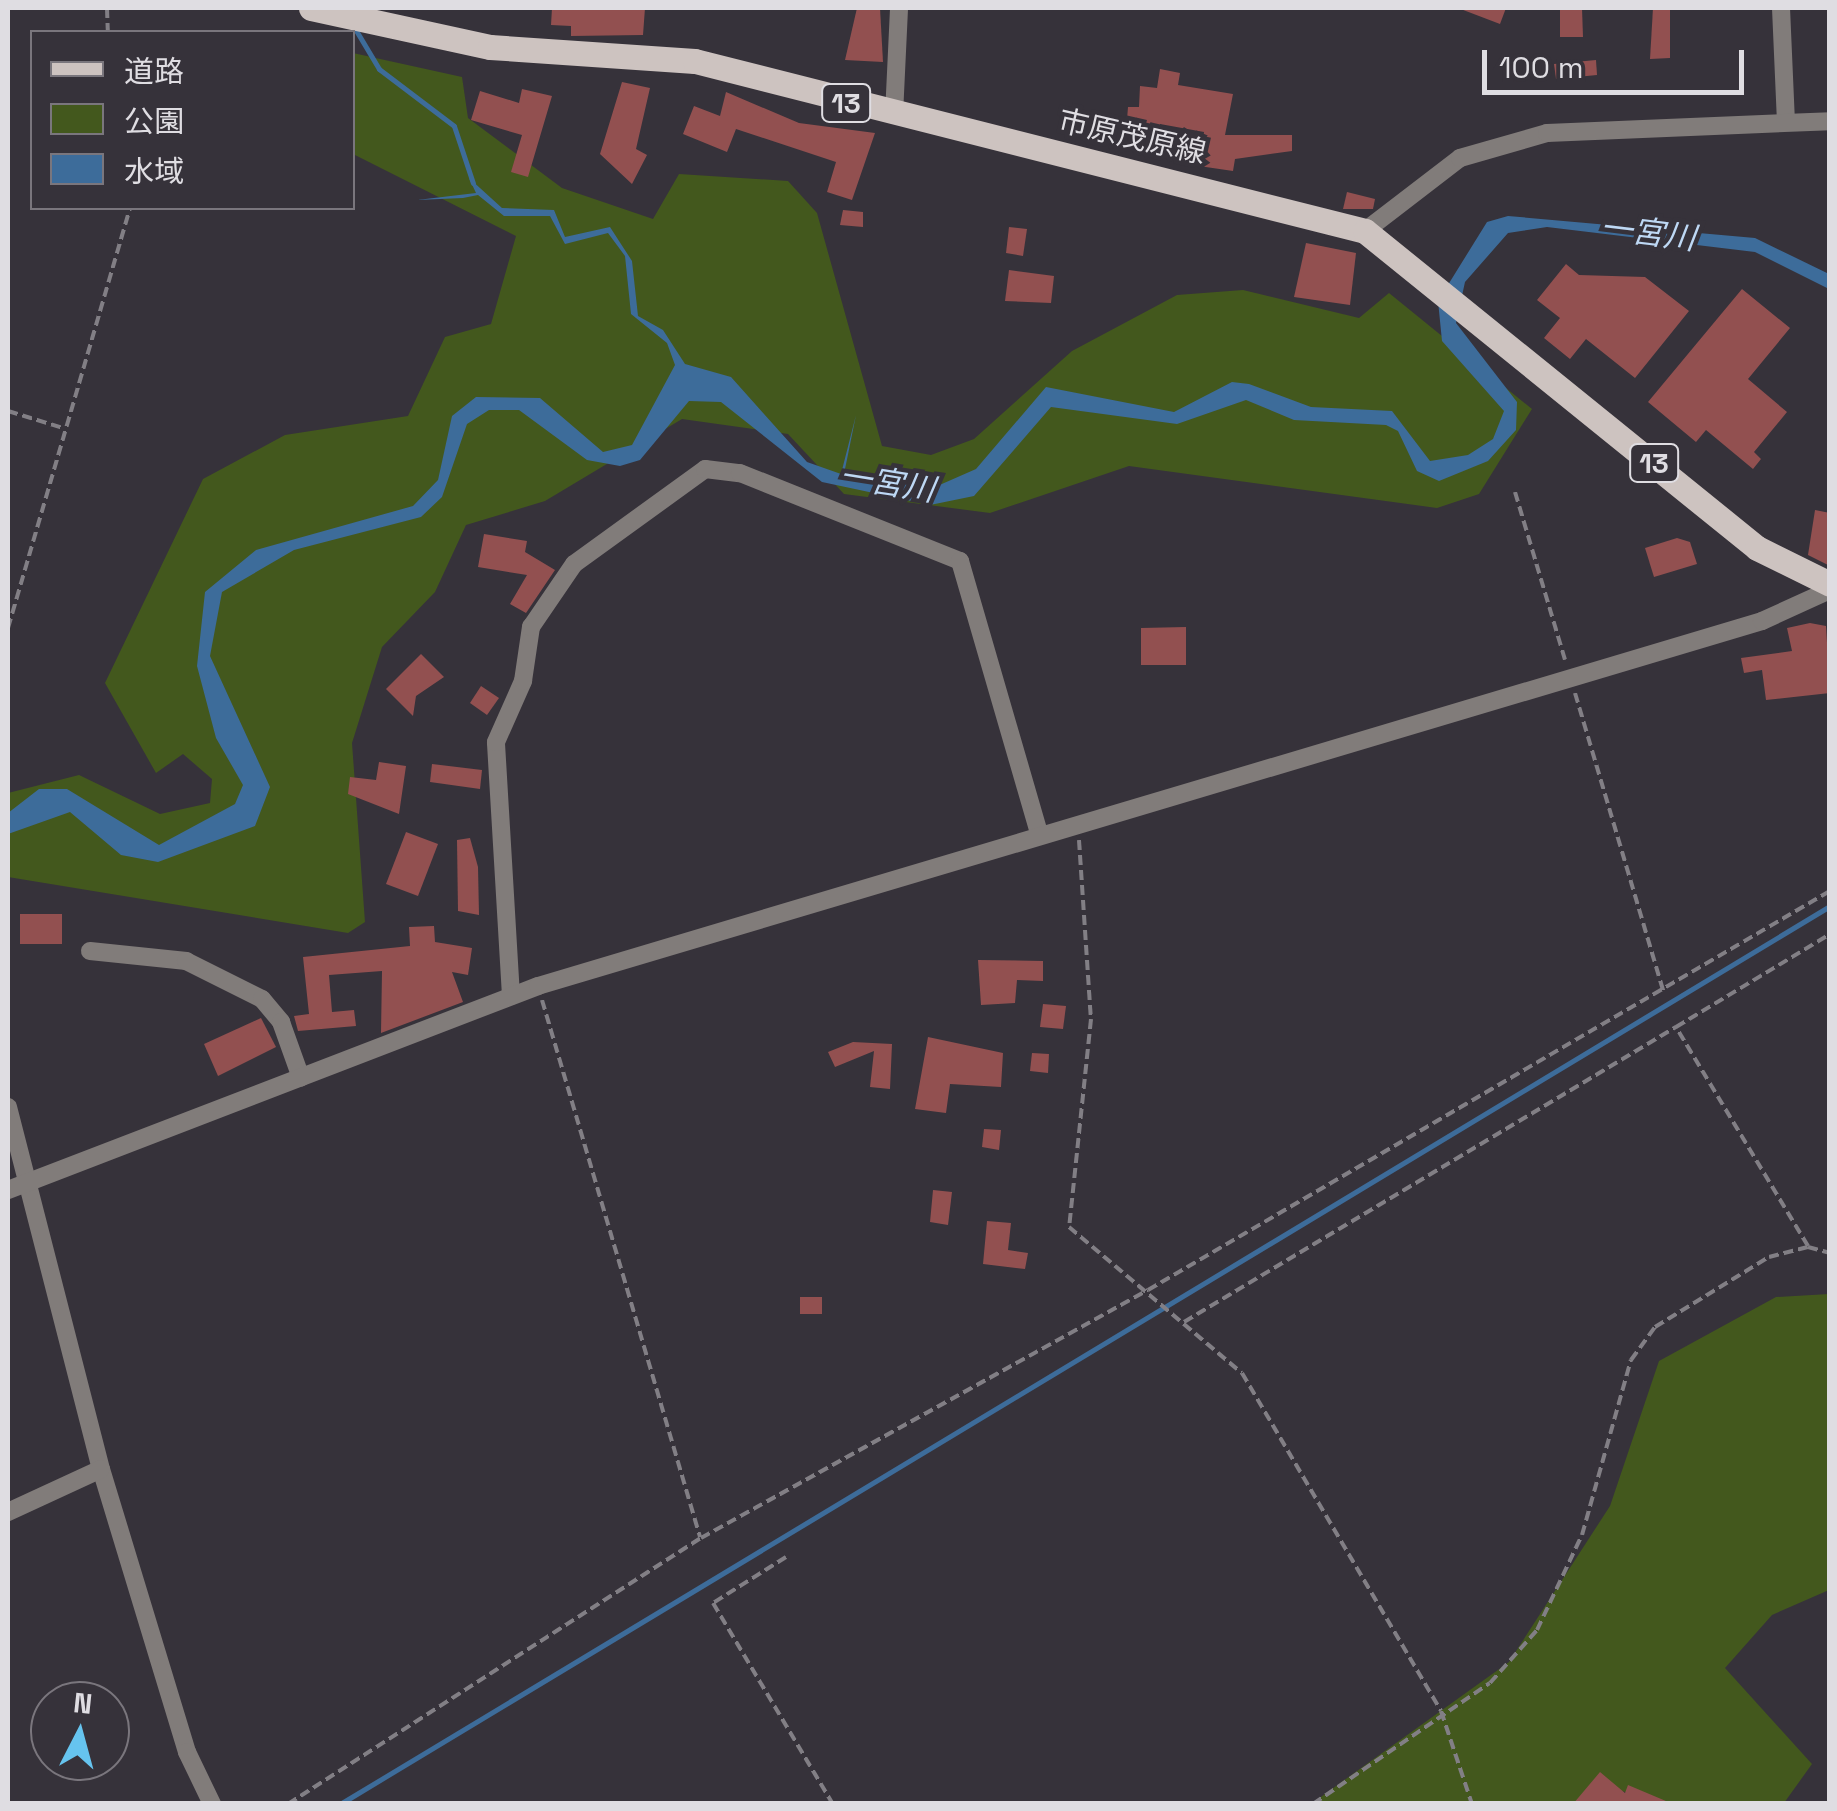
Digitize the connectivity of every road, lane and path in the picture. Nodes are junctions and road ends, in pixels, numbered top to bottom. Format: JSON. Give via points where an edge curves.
{"nodes":[{"id":1,"x":899,"y":8,"type":"edge"},
{"id":2,"x":1781,"y":8,"type":"edge"},
{"id":3,"x":325,"y":9,"type":"edge"},
{"id":4,"x":894,"y":115,"type":"junction"},
{"id":5,"x":1786,"y":121,"type":"junction"},
{"id":6,"x":1830,"y":122,"type":"edge"},
{"id":7,"x":129,"y":210,"type":"edge"},
{"id":8,"x":1369,"y":234,"type":"junction"},
{"id":9,"x":8,"y":412,"type":"edge"},
{"id":10,"x":63,"y":428,"type":"junction"},
{"id":11,"x":1516,"y":492,"type":"dead end"},
{"id":12,"x":1830,"y":587,"type":"edge"},
{"id":13,"x":8,"y":628,"type":"edge"},
{"id":14,"x":1570,"y":679,"type":"junction"},
{"id":15,"x":1076,"y":826,"type":"junction"},
{"id":16,"x":1040,"y":836,"type":"junction"},
{"id":17,"x":1830,"y":892,"type":"edge"},
{"id":18,"x":1830,"y":934,"type":"edge"},
{"id":19,"x":90,"y":951,"type":"dead end"},
{"id":20,"x":538,"y":986,"type":"junction"},
{"id":21,"x":1663,"y":991,"type":"junction"},
{"id":22,"x":511,"y":996,"type":"junction"},
{"id":23,"x":1676,"y":1028,"type":"junction"},
{"id":24,"x":301,"y":1078,"type":"junction"},
{"id":25,"x":8,"y":1108,"type":"edge"},
{"id":26,"x":33,"y":1182,"type":"junction"},
{"id":27,"x":8,"y":1190,"type":"edge"},
{"id":28,"x":1808,"y":1247,"type":"junction"},
{"id":29,"x":1830,"y":1252,"type":"edge"},
{"id":30,"x":1148,"y":1290,"type":"junction"},
{"id":31,"x":1182,"y":1320,"type":"junction"},
{"id":32,"x":101,"y":1470,"type":"junction"},
{"id":33,"x":8,"y":1512,"type":"edge"},
{"id":34,"x":700,"y":1538,"type":"junction"},
{"id":35,"x":786,"y":1557,"type":"dead end"},
{"id":36,"x":1441,"y":1711,"type":"junction"},
{"id":37,"x":212,"y":1804,"type":"edge"},
{"id":38,"x":288,"y":1804,"type":"edge"},
{"id":39,"x":833,"y":1804,"type":"edge"},
{"id":40,"x":1313,"y":1804,"type":"edge"},
{"id":41,"x":1472,"y":1804,"type":"edge"}],
"edges":[{"from":1,"to":4,"type":"street"},
{"from":2,"to":5,"type":"street"},
{"from":3,"to":4,"type":"main road","name":"市原茂原線","number":"13","via":[[490,48],[682,58]]},
{"from":4,"to":8,"type":"main road","name":"市原茂原線","number":"13"},
{"from":5,"to":6,"type":"street"},
{"from":5,"to":8,"type":"street","via":[[1547,133],[1460,158]]},
{"from":7,"to":10,"type":"path"},
{"from":8,"to":12,"type":"main road","name":"市原茂原線","number":"13","via":[[1757,548]]},
{"from":9,"to":10,"type":"path"},
{"from":10,"to":13,"type":"path"},
{"from":11,"to":14,"type":"path"},
{"from":12,"to":14,"type":"street","via":[[1762,621]]},
{"from":14,"to":15,"type":"street"},
{"from":14,"to":21,"type":"path"},
{"from":15,"to":16,"type":"street"},
{"from":15,"to":30,"type":"path","via":[[1091,1019],[1070,1227]]},
{"from":16,"to":20,"type":"street"},
{"from":16,"to":22,"type":"street","via":[[960,561],[740,473],[706,469],[574,564],[531,627],[523,681],[496,742]]},
{"from":17,"to":21,"type":"path"},
{"from":18,"to":23,"type":"path"},
{"from":19,"to":24,"type":"street","via":[[186,961],[262,1000],[281,1022]]},
{"from":20,"to":22,"type":"street"},
{"from":20,"to":34,"type":"path"},
{"from":21,"to":30,"type":"path"},
{"from":22,"to":24,"type":"street"},
{"from":23,"to":28,"type":"path"},
{"from":23,"to":31,"type":"path"},
{"from":24,"to":26,"type":"street"},
{"from":25,"to":26,"type":"street"},
{"from":26,"to":27,"type":"street"},
{"from":26,"to":32,"type":"street"},
{"from":28,"to":29,"type":"path"},
{"from":28,"to":36,"type":"path","via":[[1769,1256],[1655,1326],[1631,1360],[1565,1582],[1490,1683]]},
{"from":30,"to":31,"type":"path"},
{"from":30,"to":34,"type":"path"},
{"from":31,"to":36,"type":"path","via":[[1242,1373]]},
{"from":32,"to":33,"type":"street"},
{"from":32,"to":37,"type":"street","via":[[186,1752]]},
{"from":34,"to":38,"type":"path"},
{"from":35,"to":39,"type":"path","via":[[714,1604]]},
{"from":36,"to":40,"type":"path"},
{"from":36,"to":41,"type":"path"}]}
